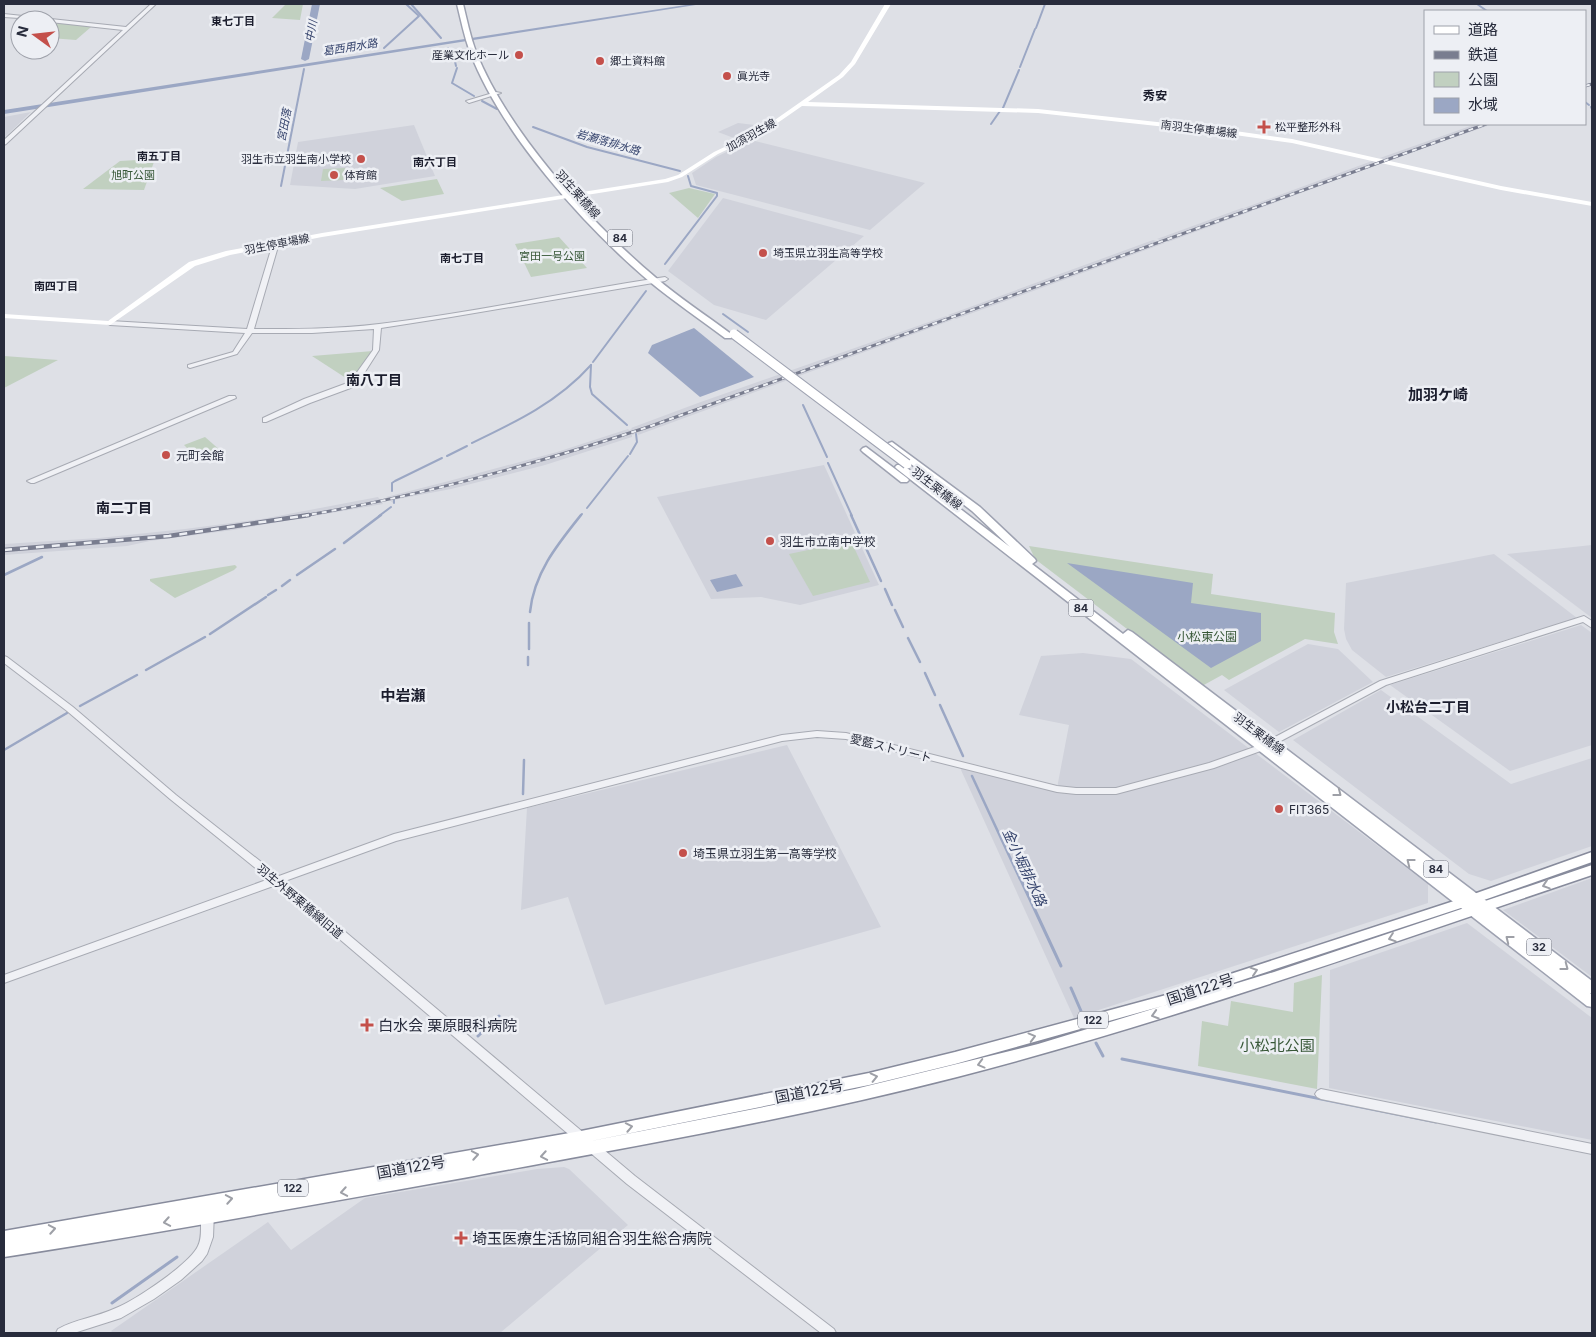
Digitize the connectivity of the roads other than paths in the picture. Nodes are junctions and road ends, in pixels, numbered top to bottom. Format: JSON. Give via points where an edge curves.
{"nodes":[{"id":1,"x":154,"y":4,"type":"edge"},
{"id":2,"x":460,"y":4,"type":"edge"},
{"id":3,"x":466,"y":4,"type":"edge"},
{"id":4,"x":888,"y":4,"type":"edge"},
{"id":5,"x":60,"y":21,"type":"edge"},
{"id":6,"x":127,"y":29,"type":"junction"},
{"id":7,"x":496,"y":93,"type":"junction"},
{"id":8,"x":469,"y":101,"type":"dead end"},
{"id":9,"x":800,"y":104,"type":"junction"},
{"id":10,"x":4,"y":143,"type":"edge"},
{"id":11,"x":573,"y":196,"type":"junction"},
{"id":12,"x":1592,"y":204,"type":"edge"},
{"id":13,"x":276,"y":243,"type":"junction"},
{"id":14,"x":664,"y":279,"type":"junction"},
{"id":15,"x":654,"y":281,"type":"junction"},
{"id":16,"x":4,"y":316,"type":"edge"},
{"id":17,"x":110,"y":323,"type":"junction"},
{"id":18,"x":378,"y":326,"type":"junction"},
{"id":19,"x":250,"y":331,"type":"junction"},
{"id":20,"x":731,"y":335,"type":"junction"},
{"id":21,"x":190,"y":366,"type":"dead end"},
{"id":22,"x":232,"y":398,"type":"dead end"},
{"id":23,"x":266,"y":420,"type":"dead end"},
{"id":24,"x":892,"y":445,"type":"dead end"},
{"id":25,"x":866,"y":450,"type":"dead end"},
{"id":26,"x":31,"y":482,"type":"dead end"},
{"id":27,"x":1032,"y":566,"type":"junction"},
{"id":28,"x":1592,"y":625,"type":"edge"},
{"id":29,"x":4,"y":659,"type":"edge"},
{"id":30,"x":1267,"y":744,"type":"junction"},
{"id":31,"x":1592,"y":857,"type":"edge"},
{"id":32,"x":1592,"y":870,"type":"edge"},
{"id":33,"x":276,"y":880,"type":"junction"},
{"id":34,"x":1473,"y":904,"type":"junction"},
{"id":35,"x":4,"y":979,"type":"edge"},
{"id":36,"x":1592,"y":988,"type":"edge"},
{"id":37,"x":1592,"y":1002,"type":"edge"},
{"id":38,"x":1321,"y":1094,"type":"dead end"},
{"id":39,"x":582,"y":1137,"type":"junction"},
{"id":40,"x":592,"y":1148,"type":"junction"},
{"id":41,"x":1592,"y":1149,"type":"edge"},
{"id":42,"x":209,"y":1209,"type":"junction"},
{"id":43,"x":4,"y":1238,"type":"edge"},
{"id":44,"x":4,"y":1250,"type":"edge"},
{"id":45,"x":62,"y":1333,"type":"edge"},
{"id":46,"x":830,"y":1333,"type":"edge"}],
"edges":[{"from":1,"to":6,"type":"street"},
{"from":2,"to":7,"type":"main road","name":"羽生栗橋線","number":"84","via":[[470,43]]},
{"from":3,"to":7,"type":"main road","name":"羽生栗橋線","number":"84","via":[[473,36]]},
{"from":4,"to":9,"type":"main road","name":"加須羽生線","via":[[848,69]]},
{"from":5,"to":6,"type":"street"},
{"from":6,"to":10,"type":"street"},
{"from":7,"to":8,"type":"street"},
{"from":7,"to":11,"type":"main road","name":"羽生栗橋線","number":"84"},
{"from":9,"to":11,"type":"main road","name":"加須羽生線","via":[[764,130],[716,153],[680,176],[655,184]]},
{"from":9,"to":12,"type":"main road","name":"南羽生停車場線","via":[[1038,111],[1221,131],[1292,141],[1501,188]]},
{"from":11,"to":13,"type":"main road","name":"羽生停車場線"},
{"from":11,"to":14,"type":"main road","name":"羽生栗橋線","number":"84"},
{"from":11,"to":15,"type":"main road","name":"羽生栗橋線","number":"84"},
{"from":13,"to":17,"type":"main road","name":"羽生停車場線","via":[[192,264]]},
{"from":13,"to":19,"type":"street"},
{"from":14,"to":15,"type":"street"},
{"from":14,"to":20,"type":"main road","name":"羽生栗橋線","number":"84"},
{"from":15,"to":18,"type":"street"},
{"from":15,"to":20,"type":"main road","name":"羽生栗橋線","number":"84"},
{"from":16,"to":17,"type":"main road"},
{"from":17,"to":19,"type":"street"},
{"from":18,"to":19,"type":"street"},
{"from":18,"to":23,"type":"street","via":[[376,350],[353,384]]},
{"from":19,"to":21,"type":"street","via":[[235,353]]},
{"from":20,"to":27,"type":"main road","name":"羽生栗橋線","number":"84"},
{"from":22,"to":26,"type":"street"},
{"from":24,"to":27,"type":"main road","via":[[976,509]]},
{"from":25,"to":27,"type":"main road","via":[[948,514]]},
{"from":27,"to":30,"type":"main road","name":"羽生栗橋線","number":"84"},
{"from":28,"to":30,"type":"street","name":"愛藍ストリート","via":[[1584,619],[1383,683]]},
{"from":29,"to":33,"type":"street","name":"羽生外野栗橋線旧道","via":[[70,708]]},
{"from":30,"to":33,"type":"street","name":"愛藍ストリート","via":[[1211,766],[1116,792],[1057,789],[846,736],[817,734],[782,738],[394,838]]},
{"from":30,"to":34,"type":"main road","name":"羽生栗橋線","number":"84"},
{"from":31,"to":34,"type":"main road","name":"国道122号","number":"122"},
{"from":32,"to":34,"type":"main road","name":"国道122号","number":"122","one_way":true},
{"from":33,"to":35,"type":"street","name":"愛藍ストリート"},
{"from":33,"to":39,"type":"street","name":"羽生外野栗橋線旧道"},
{"from":34,"to":36,"type":"main road","number":"32","one_way":true},
{"from":37,"to":34,"type":"main road","number":"32","one_way":true},
{"from":39,"to":34,"type":"main road","name":"国道122号","number":"122","one_way":true,"via":[[869,1079],[955,1058],[1166,1000]]},
{"from":34,"to":40,"type":"main road","name":"国道122号","number":"122","one_way":true,"via":[[1322,962],[1172,1010],[978,1065],[859,1094]]},
{"from":38,"to":41,"type":"street"},
{"from":39,"to":40,"type":"street","name":"羽生外野栗橋線旧道"},
{"from":42,"to":39,"type":"main road","name":"国道122号","number":"122","one_way":true},
{"from":40,"to":42,"type":"main road","name":"国道122号","number":"122","one_way":true},
{"from":40,"to":46,"type":"street","name":"羽生外野栗橋線旧道"},
{"from":43,"to":42,"type":"main road","name":"国道122号","number":"122","one_way":true},
{"from":42,"to":44,"type":"main road","name":"国道122号","number":"122","one_way":true},
{"from":42,"to":45,"type":"street","via":[[206,1243],[202,1253],[191,1264],[136,1304]]}]}
